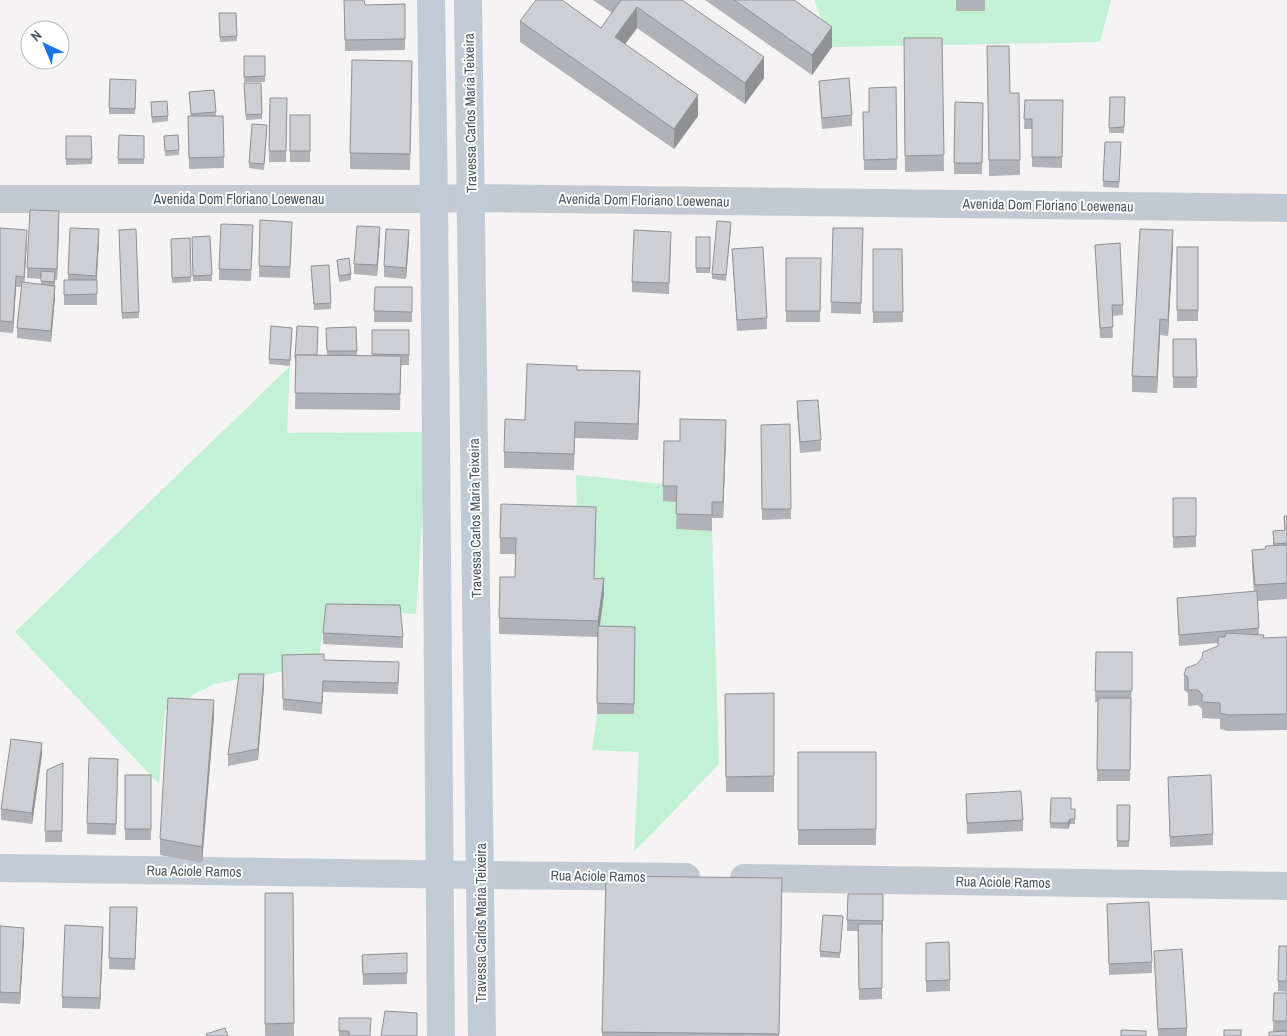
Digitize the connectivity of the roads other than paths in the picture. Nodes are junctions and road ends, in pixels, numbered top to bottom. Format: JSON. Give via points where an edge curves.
{"nodes":[{"id":1,"x":431,"y":0,"type":"edge"},
{"id":2,"x":468,"y":0,"type":"edge"},
{"id":3,"x":471,"y":198,"type":"junction"},
{"id":4,"x":0,"y":199,"type":"edge"},
{"id":5,"x":434,"y":200,"type":"junction"},
{"id":6,"x":1287,"y":208,"type":"edge"},
{"id":7,"x":0,"y":868,"type":"edge"},
{"id":8,"x":480,"y":874,"type":"junction"},
{"id":9,"x":439,"y":875,"type":"junction"},
{"id":10,"x":1287,"y":886,"type":"edge"},
{"id":11,"x":441,"y":1036,"type":"edge"},
{"id":12,"x":482,"y":1036,"type":"edge"}],
"edges":[{"from":1,"to":5,"type":"main road"},
{"from":2,"to":3,"type":"main road","name":"Travessa Carlos Maria Teixeira"},
{"from":3,"to":5,"type":"street","name":"Avenida Dom Floriano Loewenau"},
{"from":3,"to":6,"type":"street","name":"Avenida Dom Floriano Loewenau"},
{"from":3,"to":8,"type":"main road","name":"Travessa Carlos Maria Teixeira"},
{"from":4,"to":5,"type":"street","name":"Avenida Dom Floriano Loewenau"},
{"from":5,"to":9,"type":"main road"},
{"from":7,"to":9,"type":"main road","name":"Rua Aciole Ramos"},
{"from":8,"to":9,"type":"main road","name":"Rua Aciole Ramos"},
{"from":8,"to":10,"type":"street","name":"Rua Aciole Ramos"},
{"from":8,"to":12,"type":"main road","name":"Travessa Carlos Maria Teixeira"},
{"from":9,"to":11,"type":"main road"}]}
